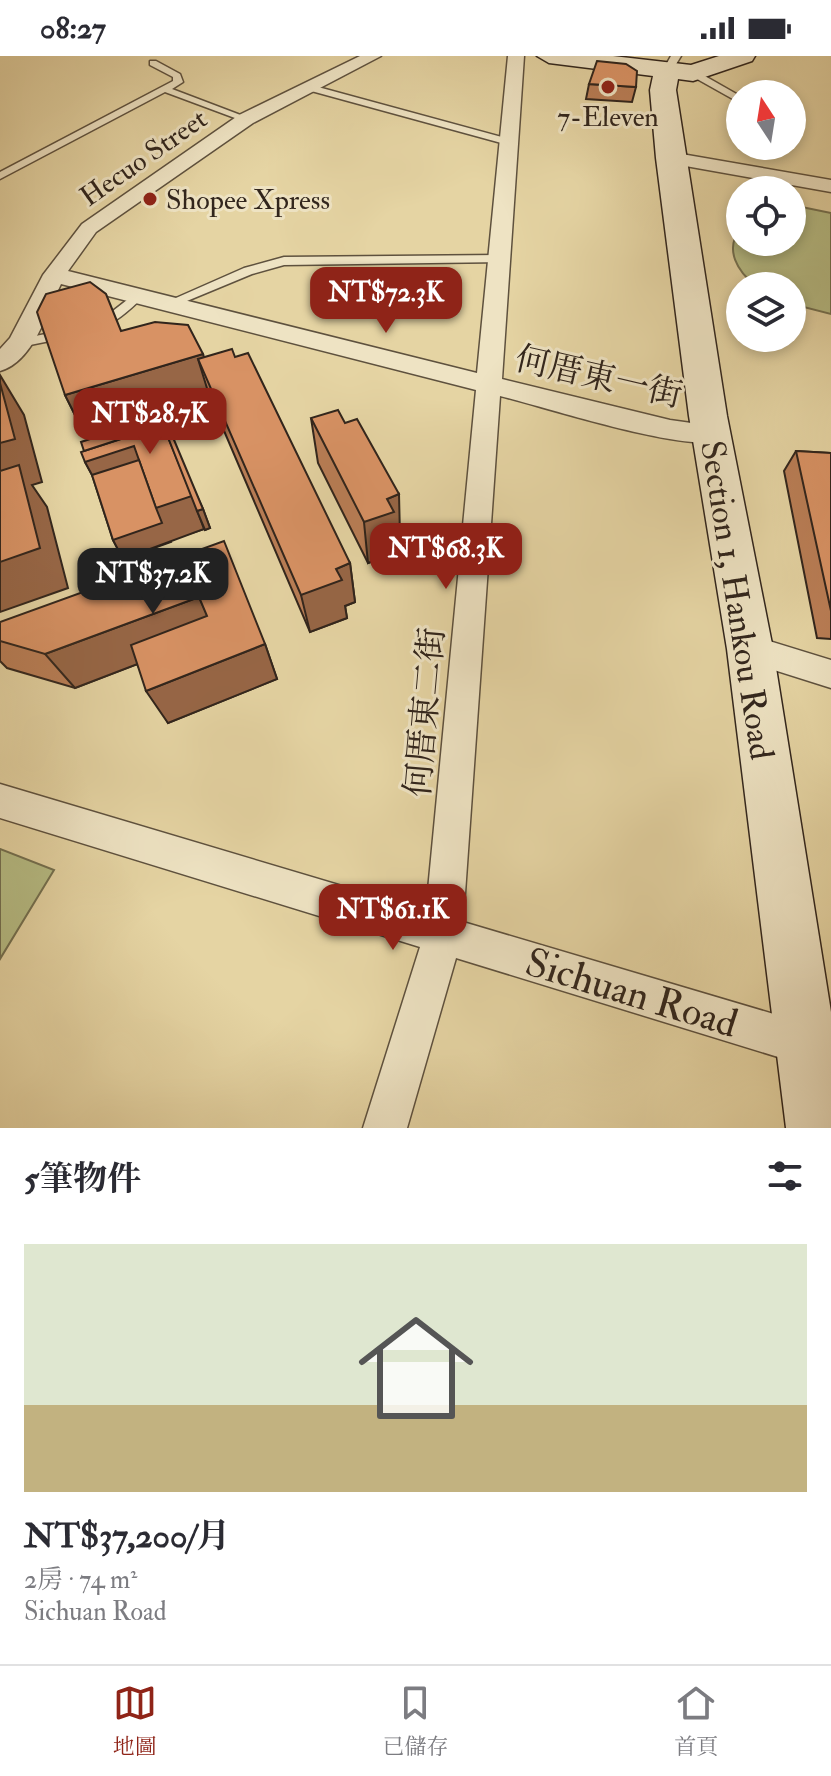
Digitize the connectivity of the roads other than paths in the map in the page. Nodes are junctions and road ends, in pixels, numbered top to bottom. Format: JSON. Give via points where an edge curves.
{"nodes":[{"id":1,"x":373,"y":56,"type":"edge"},
{"id":2,"x":516,"y":56,"type":"edge"},
{"id":3,"x":549,"y":56,"type":"edge"},
{"id":4,"x":743,"y":56,"type":"edge"},
{"id":5,"x":153,"y":63,"type":"dead end"},
{"id":6,"x":678,"y":67,"type":"edge"},
{"id":7,"x":307,"y":87,"type":"junction"},
{"id":8,"x":164,"y":89,"type":"junction"},
{"id":9,"x":726,"y":93,"type":"edge"},
{"id":10,"x":246,"y":119,"type":"junction"},
{"id":11,"x":509,"y":142,"type":"junction"},
{"id":12,"x":670,"y":158,"type":"junction"},
{"id":13,"x":0,"y":176,"type":"edge"},
{"id":14,"x":831,"y":186,"type":"edge"},
{"id":15,"x":500,"y":259,"type":"junction"},
{"id":16,"x":54,"y":275,"type":"junction"},
{"id":17,"x":136,"y":297,"type":"junction"},
{"id":18,"x":166,"y":305,"type":"junction"},
{"id":19,"x":20,"y":343,"type":"junction"},
{"id":20,"x":0,"y":363,"type":"edge"},
{"id":21,"x":490,"y":385,"type":"junction"},
{"id":22,"x":711,"y":434,"type":"junction"},
{"id":23,"x":750,"y":649,"type":"junction"},
{"id":24,"x":831,"y":674,"type":"edge"},
{"id":25,"x":0,"y":801,"type":"edge"},
{"id":26,"x":443,"y":935,"type":"junction"},
{"id":27,"x":804,"y":1044,"type":"junction"},
{"id":28,"x":385,"y":1128,"type":"edge"},
{"id":29,"x":818,"y":1128,"type":"edge"}],
"edges":[{"from":1,"to":7,"type":"street","name":"Hecuo Street"},
{"from":2,"to":11,"type":"street","name":"何厝東二街"},
{"from":3,"to":6,"type":"street"},
{"from":4,"to":6,"type":"street"},
{"from":5,"to":8,"type":"lane","via":[[177,76],[178,82]]},
{"from":6,"to":9,"type":"lane"},
{"from":6,"to":12,"type":"street","name":"Section 1, Hankou Road","via":[[663,90]]},
{"from":7,"to":10,"type":"street","name":"Hecuo Street"},
{"from":7,"to":11,"type":"lane"},
{"from":8,"to":10,"type":"lane"},
{"from":8,"to":13,"type":"lane"},
{"from":10,"to":16,"type":"street","name":"Hecuo Street","via":[[89,228]]},
{"from":11,"to":15,"type":"street","name":"何厝東二街"},
{"from":12,"to":14,"type":"street"},
{"from":12,"to":22,"type":"street","name":"Section 1, Hankou Road"},
{"from":15,"to":18,"type":"lane","via":[[284,261]]},
{"from":15,"to":21,"type":"street","name":"何厝東二街"},
{"from":16,"to":17,"type":"street","name":"何厝東一街"},
{"from":16,"to":19,"type":"street","name":"Hecuo Street"},
{"from":17,"to":18,"type":"street","name":"何厝東一街"},
{"from":17,"to":19,"type":"lane","via":[[113,317]]},
{"from":18,"to":21,"type":"street","name":"何厝東一街"},
{"from":19,"to":20,"type":"street","name":"Hecuo Street"},
{"from":21,"to":22,"type":"street","name":"何厝東一街","via":[[670,430]]},
{"from":21,"to":26,"type":"street","name":"何厝東二街"},
{"from":22,"to":23,"type":"street","name":"Section 1, Hankou Road"},
{"from":23,"to":24,"type":"street"},
{"from":23,"to":27,"type":"street","name":"Section 1, Hankou Road"},
{"from":25,"to":26,"type":"street","name":"Sichuan Road"},
{"from":26,"to":27,"type":"street","name":"Sichuan Road"},
{"from":26,"to":28,"type":"street","name":"何厝東二街"},
{"from":27,"to":29,"type":"street","name":"Section 1, Hankou Road"}]}
